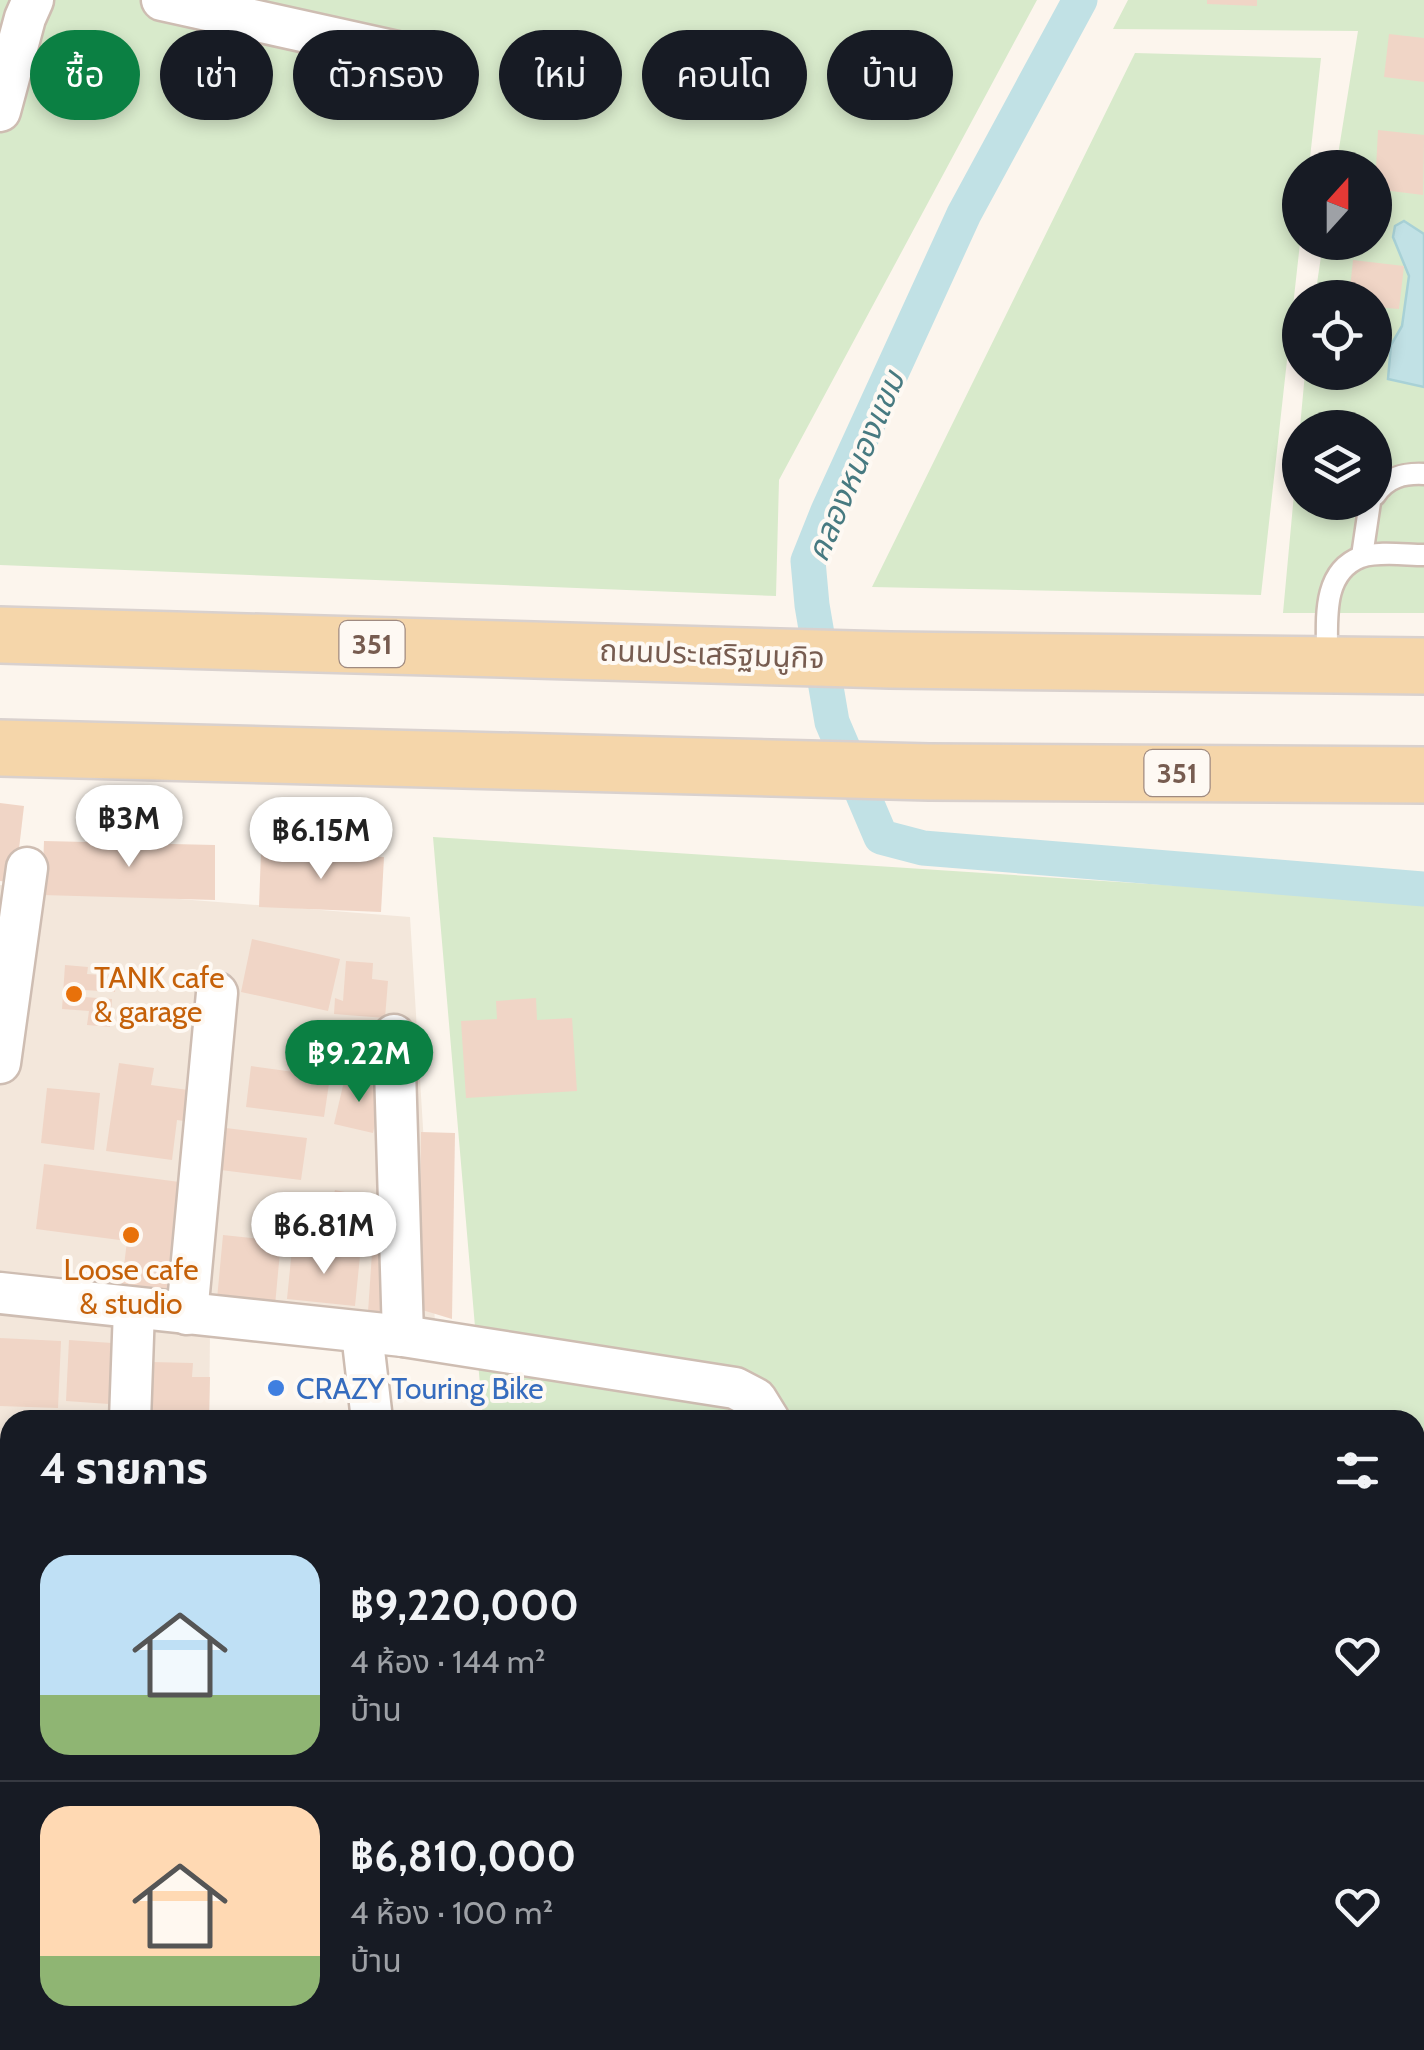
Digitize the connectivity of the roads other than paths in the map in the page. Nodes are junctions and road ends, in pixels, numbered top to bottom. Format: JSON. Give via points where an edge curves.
{"nodes":[{"id":1,"x":34,"y":0,"type":"edge"},
{"id":2,"x":162,"y":0,"type":"edge"},
{"id":3,"x":298,"y":30,"type":"edge"},
{"id":4,"x":0,"y":112,"type":"edge"},
{"id":5,"x":1424,"y":474,"type":"edge"},
{"id":6,"x":1392,"y":480,"type":"edge"},
{"id":7,"x":1367,"y":520,"type":"edge"},
{"id":8,"x":1424,"y":555,"type":"edge"},
{"id":9,"x":1362,"y":556,"type":"junction"},
{"id":10,"x":0,"y":635,"type":"edge"},
{"id":11,"x":1326,"y":665,"type":"junction"},
{"id":12,"x":1424,"y":666,"type":"edge"},
{"id":13,"x":0,"y":748,"type":"edge"},
{"id":14,"x":1424,"y":775,"type":"edge"},
{"id":15,"x":27,"y":868,"type":"dead end"},
{"id":16,"x":217,"y":994,"type":"dead end"},
{"id":17,"x":394,"y":1035,"type":"dead end"},
{"id":18,"x":0,"y":1064,"type":"edge"},
{"id":19,"x":0,"y":1294,"type":"edge"},
{"id":20,"x":134,"y":1309,"type":"junction"},
{"id":21,"x":186,"y":1314,"type":"junction"},
{"id":22,"x":362,"y":1334,"type":"junction"},
{"id":23,"x":403,"y":1336,"type":"junction"},
{"id":24,"x":130,"y":1410,"type":"edge"},
{"id":25,"x":371,"y":1410,"type":"edge"},
{"id":26,"x":763,"y":1410,"type":"edge"}],
"edges":[{"from":1,"to":4,"type":"street"},
{"from":2,"to":3,"type":"street"},
{"from":5,"to":6,"type":"lane"},
{"from":7,"to":9,"type":"lane"},
{"from":8,"to":9,"type":"lane"},
{"from":9,"to":11,"type":"lane","via":[[1338,572],[1328,597]]},
{"from":10,"to":11,"type":"main road","name":"ถนนประเสริฐมนูกิจ","number":"351"},
{"from":11,"to":12,"type":"main road","name":"ถนนประเสริฐมนูกิจ","number":"351"},
{"from":13,"to":14,"type":"main road","number":"351","via":[[929,772]]},
{"from":15,"to":18,"type":"street"},
{"from":16,"to":21,"type":"street"},
{"from":17,"to":23,"type":"street"},
{"from":19,"to":20,"type":"street"},
{"from":20,"to":21,"type":"street"},
{"from":20,"to":24,"type":"street"},
{"from":21,"to":22,"type":"street"},
{"from":22,"to":23,"type":"street"},
{"from":22,"to":25,"type":"street"},
{"from":23,"to":26,"type":"street","via":[[735,1388]]}]}
